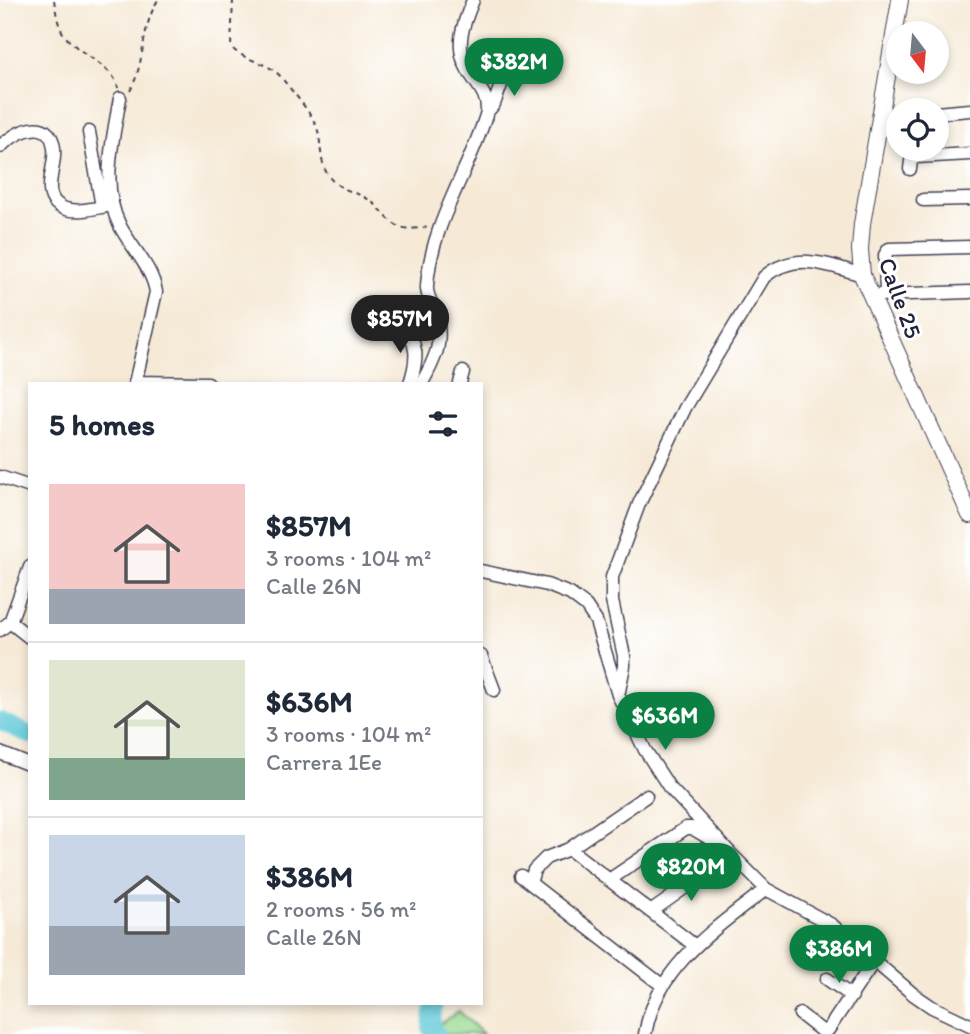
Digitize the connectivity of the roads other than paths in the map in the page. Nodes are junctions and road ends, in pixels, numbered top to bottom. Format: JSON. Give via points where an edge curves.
{"nodes":[{"id":1,"x":473,"y":0,"type":"edge"},
{"id":2,"x":900,"y":0,"type":"edge"},
{"id":3,"x":518,"y":58,"type":"dead end"},
{"id":4,"x":120,"y":98,"type":"road end"},
{"id":5,"x":970,"y":110,"type":"edge"},
{"id":6,"x":487,"y":112,"type":"junction"},
{"id":7,"x":949,"y":112,"type":"edge"},
{"id":8,"x":89,"y":132,"type":"dead end"},
{"id":9,"x":0,"y":147,"type":"edge"},
{"id":10,"x":970,"y":154,"type":"edge"},
{"id":11,"x":909,"y":169,"type":"dead end"},
{"id":12,"x":970,"y":199,"type":"edge"},
{"id":13,"x":923,"y":200,"type":"dead end"},
{"id":14,"x":107,"y":206,"type":"junction"},
{"id":15,"x":970,"y":247,"type":"edge"},
{"id":16,"x":862,"y":275,"type":"junction"},
{"id":17,"x":970,"y":292,"type":"edge"},
{"id":18,"x":878,"y":295,"type":"junction"},
{"id":19,"x":400,"y":323,"type":"dead end"},
{"id":20,"x":135,"y":382,"type":"edge"},
{"id":21,"x":410,"y":382,"type":"edge"},
{"id":22,"x":423,"y":382,"type":"edge"},
{"id":23,"x":0,"y":477,"type":"edge"},
{"id":24,"x":28,"y":486,"type":"edge"},
{"id":25,"x":968,"y":507,"type":"edge"},
{"id":26,"x":483,"y":571,"type":"edge"},
{"id":27,"x":28,"y":572,"type":"edge"},
{"id":28,"x":5,"y":626,"type":"edge"},
{"id":29,"x":28,"y":636,"type":"edge"},
{"id":30,"x":483,"y":661,"type":"edge"},
{"id":31,"x":494,"y":690,"type":"dead end"},
{"id":32,"x":618,"y":695,"type":"junction"},
{"id":33,"x":0,"y":753,"type":"edge"},
{"id":34,"x":28,"y":764,"type":"edge"},
{"id":35,"x":646,"y":796,"type":"dead end"},
{"id":36,"x":569,"y":849,"type":"junction"},
{"id":37,"x":727,"y":849,"type":"junction"},
{"id":38,"x":711,"y":869,"type":"dead end"},
{"id":39,"x":609,"y":880,"type":"junction"},
{"id":40,"x":766,"y":889,"type":"junction"},
{"id":41,"x":652,"y":911,"type":"junction"},
{"id":42,"x":694,"y":945,"type":"junction"},
{"id":43,"x":874,"y":961,"type":"junction"},
{"id":44,"x":827,"y":979,"type":"dead end"},
{"id":45,"x":663,"y":986,"type":"junction"},
{"id":46,"x":852,"y":996,"type":"junction"},
{"id":47,"x":800,"y":1014,"type":"dead end"},
{"id":48,"x":970,"y":1025,"type":"edge"},
{"id":49,"x":645,"y":1034,"type":"edge"}],
"edges":[{"from":1,"to":6,"type":"street","via":[[460,46],[467,68],[481,86]]},
{"from":2,"to":16,"type":"main road","name":"Calle 25","via":[[862,224]]},
{"from":3,"to":6,"type":"street"},
{"from":4,"to":14,"type":"street"},
{"from":5,"to":7,"type":"street"},
{"from":6,"to":22,"type":"street","via":[[439,226],[428,267],[426,291],[440,339]]},
{"from":8,"to":14,"type":"street"},
{"from":9,"to":14,"type":"street","via":[[24,130],[47,132],[55,147],[49,187],[54,200],[64,209]]},
{"from":10,"to":11,"type":"street","via":[[916,157]]},
{"from":12,"to":13,"type":"street"},
{"from":14,"to":20,"type":"street","via":[[154,279],[156,292]]},
{"from":15,"to":18,"type":"street","via":[[889,249]]},
{"from":16,"to":18,"type":"main road","name":"Calle 25"},
{"from":16,"to":32,"type":"street","via":[[806,261],[791,261],[774,269],[764,277],[685,408],[639,504],[612,576],[612,601],[624,656]]},
{"from":17,"to":18,"type":"street"},
{"from":18,"to":25,"type":"main road","name":"Calle 25"},
{"from":19,"to":21,"type":"street","via":[[416,351]]},
{"from":23,"to":24,"type":"street"},
{"from":26,"to":32,"type":"street","via":[[547,585],[586,606],[596,621]]},
{"from":27,"to":28,"type":"street"},
{"from":28,"to":29,"type":"street"},
{"from":30,"to":31,"type":"street"},
{"from":32,"to":37,"type":"street","via":[[654,766]]},
{"from":33,"to":34,"type":"street"},
{"from":35,"to":36,"type":"street"},
{"from":36,"to":39,"type":"street"},
{"from":36,"to":45,"type":"street","via":[[546,858],[525,879]]},
{"from":37,"to":39,"type":"street","via":[[686,828]]},
{"from":37,"to":40,"type":"street"},
{"from":38,"to":41,"type":"street"},
{"from":39,"to":41,"type":"street"},
{"from":40,"to":42,"type":"street"},
{"from":40,"to":43,"type":"street","via":[[832,925]]},
{"from":41,"to":42,"type":"street"},
{"from":42,"to":45,"type":"street"},
{"from":43,"to":46,"type":"street"},
{"from":43,"to":48,"type":"street","via":[[932,1007]]},
{"from":44,"to":46,"type":"street"},
{"from":45,"to":49,"type":"street"},
{"from":46,"to":47,"type":"street","via":[[823,1032]]}]}
